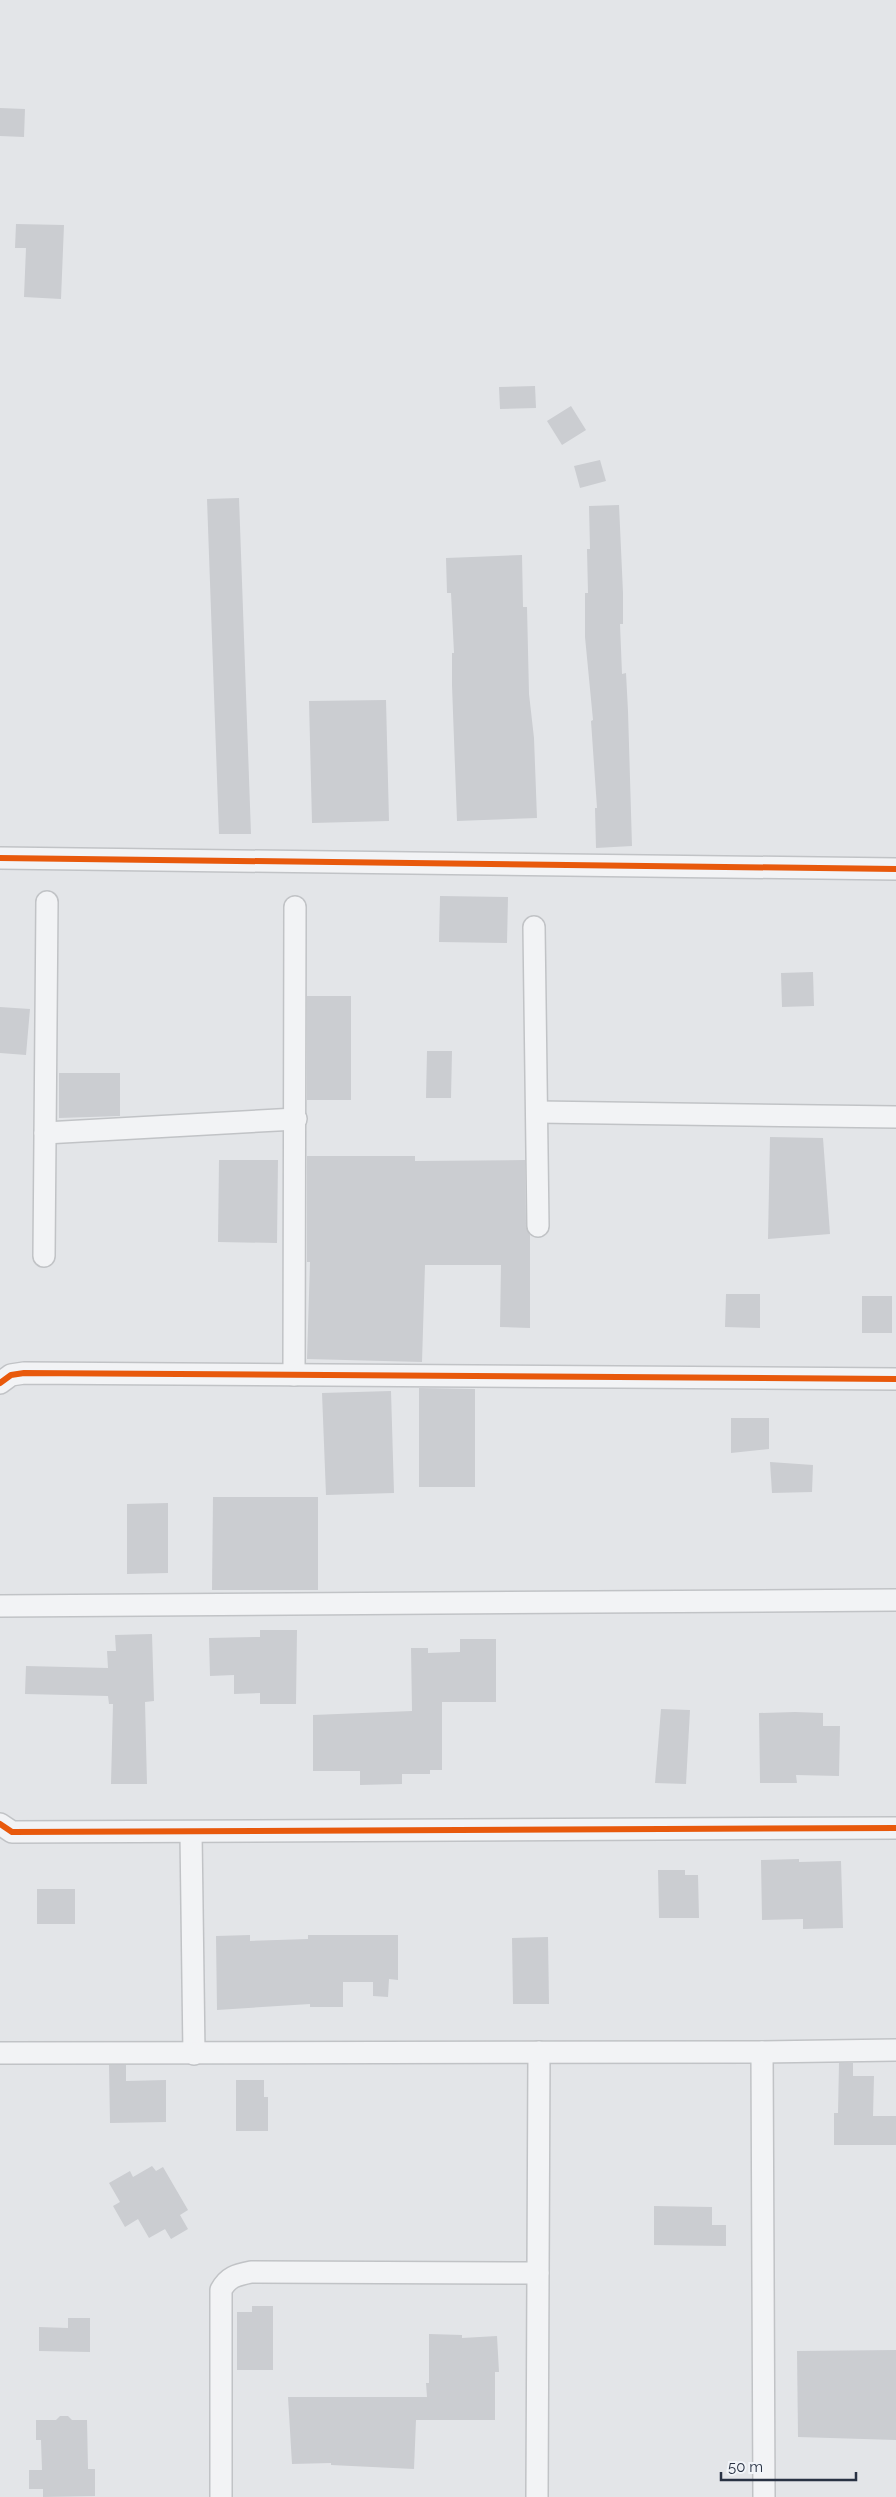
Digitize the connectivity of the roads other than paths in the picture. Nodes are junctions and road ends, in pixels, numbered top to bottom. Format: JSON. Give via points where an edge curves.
{"nodes":[{"id":1,"x":0,"y":858,"type":"edge"},
{"id":2,"x":896,"y":869,"type":"edge"},
{"id":3,"x":47,"y":902,"type":"dead end"},
{"id":4,"x":295,"y":907,"type":"dead end"},
{"id":5,"x":534,"y":927,"type":"dead end"},
{"id":6,"x":538,"y":1112,"type":"junction"},
{"id":7,"x":896,"y":1118,"type":"edge"},
{"id":8,"x":296,"y":1119,"type":"junction"},
{"id":9,"x":45,"y":1133,"type":"junction"},
{"id":10,"x":538,"y":1226,"type":"dead end"},
{"id":11,"x":44,"y":1256,"type":"dead end"},
{"id":12,"x":294,"y":1375,"type":"junction"},
{"id":13,"x":1,"y":1377,"type":"edge"},
{"id":14,"x":896,"y":1379,"type":"edge"},
{"id":15,"x":896,"y":1600,"type":"edge"},
{"id":16,"x":0,"y":1606,"type":"edge"},
{"id":17,"x":0,"y":1824,"type":"edge"},
{"id":18,"x":896,"y":1828,"type":"edge"},
{"id":19,"x":192,"y":1833,"type":"junction"},
{"id":20,"x":896,"y":2050,"type":"edge"},
{"id":21,"x":540,"y":2052,"type":"junction"},
{"id":22,"x":762,"y":2052,"type":"junction"},
{"id":23,"x":0,"y":2053,"type":"edge"},
{"id":24,"x":194,"y":2054,"type":"junction"},
{"id":25,"x":538,"y":2273,"type":"junction"},
{"id":26,"x":221,"y":2497,"type":"edge"},
{"id":27,"x":537,"y":2497,"type":"edge"},
{"id":28,"x":764,"y":2497,"type":"edge"}],
"edges":[{"from":1,"to":2,"type":"street"},
{"from":3,"to":9,"type":"street"},
{"from":4,"to":8,"type":"street"},
{"from":5,"to":6,"type":"street"},
{"from":6,"to":7,"type":"street"},
{"from":6,"to":10,"type":"street"},
{"from":8,"to":9,"type":"street"},
{"from":8,"to":12,"type":"street"},
{"from":9,"to":11,"type":"street"},
{"from":12,"to":13,"type":"street","via":[[24,1373]]},
{"from":12,"to":14,"type":"street"},
{"from":15,"to":16,"type":"street"},
{"from":17,"to":19,"type":"street","via":[[12,1832]]},
{"from":18,"to":19,"type":"street"},
{"from":19,"to":24,"type":"street"},
{"from":20,"to":22,"type":"street"},
{"from":21,"to":22,"type":"street"},
{"from":21,"to":24,"type":"street"},
{"from":21,"to":25,"type":"street"},
{"from":22,"to":28,"type":"street"},
{"from":23,"to":24,"type":"street"},
{"from":25,"to":26,"type":"street","via":[[251,2272],[233,2276],[221,2290]]},
{"from":25,"to":27,"type":"street"}]}
